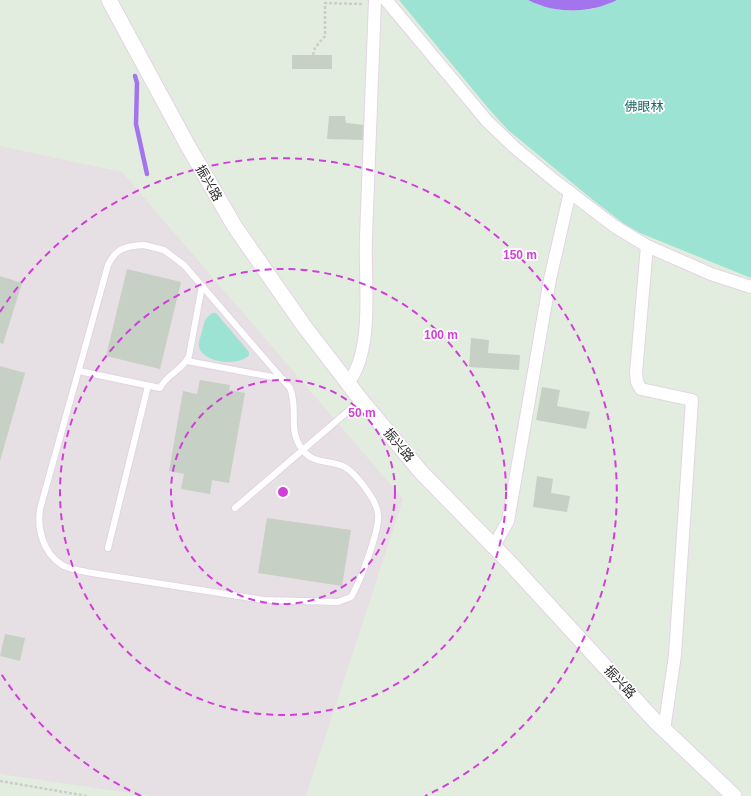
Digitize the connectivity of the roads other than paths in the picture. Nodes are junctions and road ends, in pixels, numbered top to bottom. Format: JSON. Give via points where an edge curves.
{"nodes":[{"id":1,"x":108,"y":0,"type":"edge"},
{"id":2,"x":379,"y":1,"type":"edge"},
{"id":3,"x":570,"y":192,"type":"junction"},
{"id":4,"x":647,"y":246,"type":"junction"},
{"id":5,"x":202,"y":286,"type":"junction"},
{"id":6,"x":751,"y":287,"type":"edge"},
{"id":7,"x":187,"y":361,"type":"junction"},
{"id":8,"x":79,"y":371,"type":"junction"},
{"id":9,"x":283,"y":379,"type":"junction"},
{"id":10,"x":348,"y":383,"type":"junction"},
{"id":11,"x":148,"y":386,"type":"junction"},
{"id":12,"x":361,"y":400,"type":"junction"},
{"id":13,"x":302,"y":450,"type":"junction"},
{"id":14,"x":235,"y":508,"type":"dead end"},
{"id":15,"x":494,"y":546,"type":"junction"},
{"id":16,"x":108,"y":548,"type":"dead end"},
{"id":17,"x":664,"y":730,"type":"junction"},
{"id":18,"x":734,"y":796,"type":"edge"}],
"edges":[{"from":1,"to":10,"type":"street","name":"振兴路","via":[[235,227],[304,326]]},
{"from":2,"to":3,"type":"street","via":[[487,121],[514,147]]},
{"from":2,"to":10,"type":"street","via":[[366,240],[367,311],[359,367]]},
{"from":3,"to":4,"type":"street","via":[[614,226]]},
{"from":3,"to":15,"type":"street","via":[[550,279],[508,521]]},
{"from":4,"to":6,"type":"street","via":[[711,274]]},
{"from":4,"to":17,"type":"street","via":[[637,382],[641,389],[692,400],[675,656]]},
{"from":5,"to":7,"type":"lane"},
{"from":5,"to":8,"type":"lane","via":[[184,265],[164,250],[144,245],[119,250],[108,265]]},
{"from":5,"to":9,"type":"lane"},
{"from":7,"to":9,"type":"lane"},
{"from":7,"to":11,"type":"lane","via":[[163,382],[160,388]]},
{"from":8,"to":11,"type":"lane"},
{"from":8,"to":13,"type":"lane","via":[[38,521],[47,549],[63,566],[86,572],[264,600],[338,602],[351,597],[359,582],[378,524],[376,506],[371,496],[348,469],[315,460]]},
{"from":9,"to":13,"type":"lane","via":[[292,393],[293,434]]},
{"from":10,"to":12,"type":"street","name":"振兴路"},
{"from":11,"to":16,"type":"lane"},
{"from":12,"to":13,"type":"lane"},
{"from":12,"to":15,"type":"street","name":"振兴路","via":[[421,472]]},
{"from":13,"to":14,"type":"lane"},
{"from":15,"to":17,"type":"street","name":"振兴路"},
{"from":17,"to":18,"type":"street","name":"振兴路"}]}
